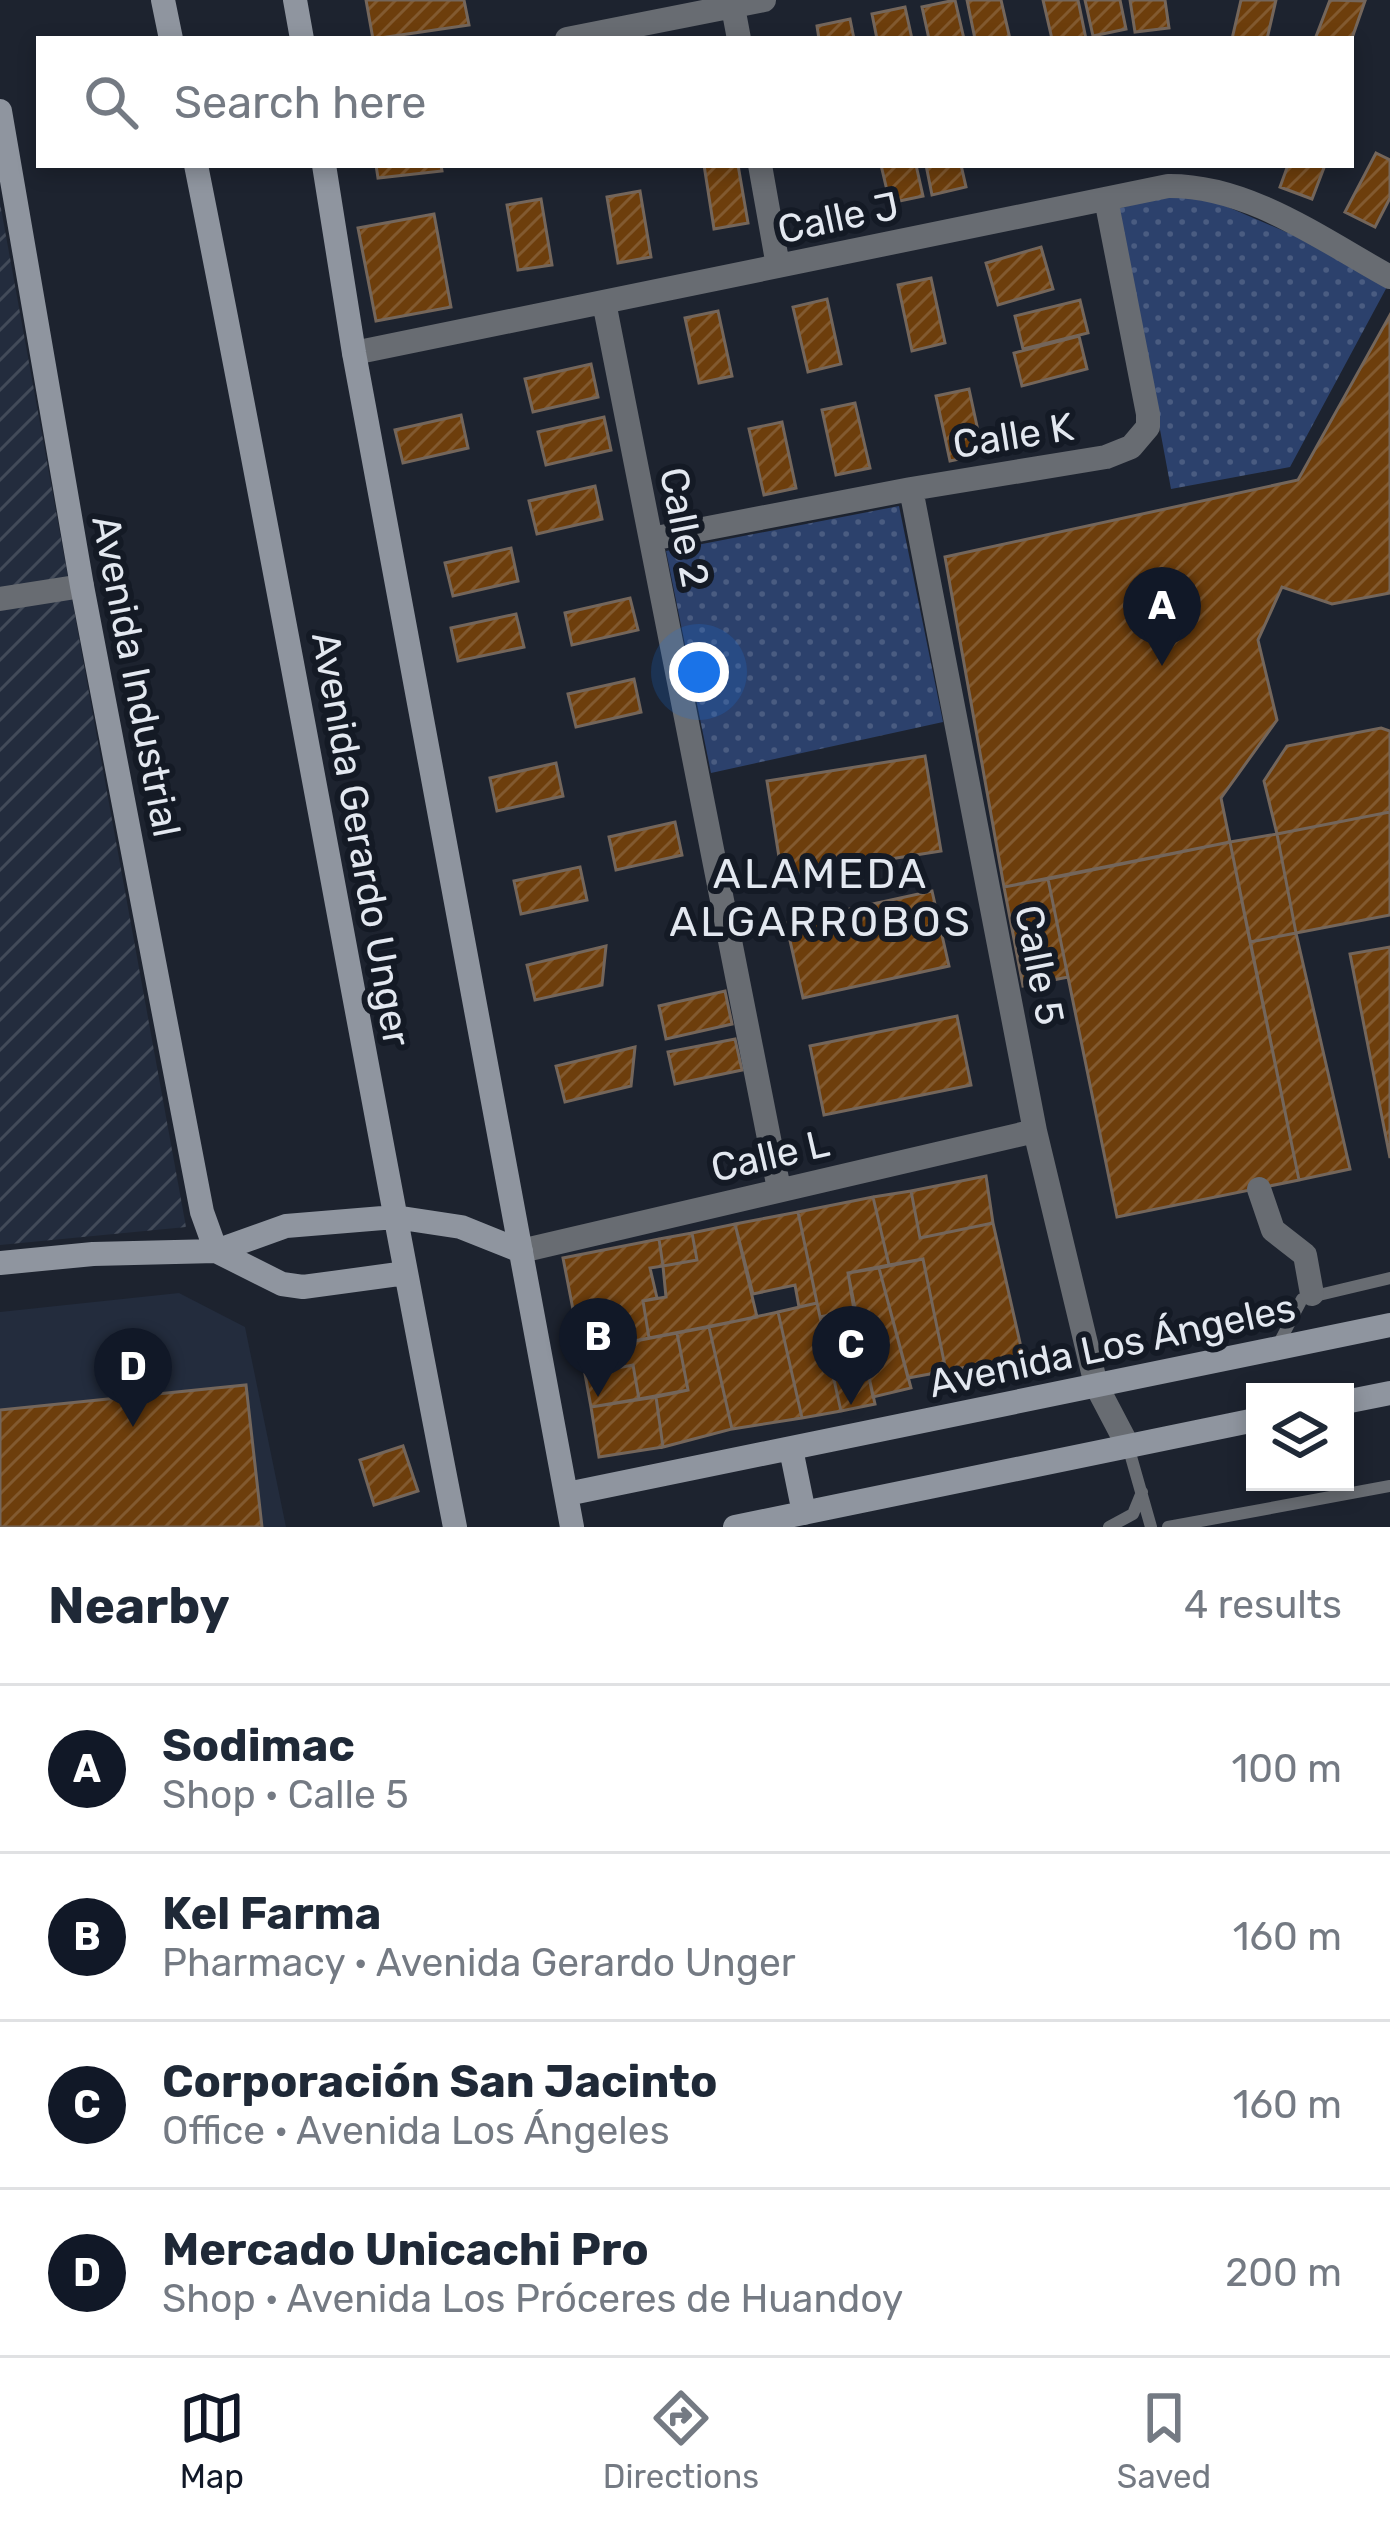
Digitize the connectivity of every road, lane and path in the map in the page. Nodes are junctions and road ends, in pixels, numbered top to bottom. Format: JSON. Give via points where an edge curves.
{"nodes":[{"id":1,"x":163,"y":0,"type":"edge"},
{"id":2,"x":295,"y":0,"type":"edge"},
{"id":3,"x":764,"y":0,"type":"edge"},
{"id":4,"x":733,"y":7,"type":"junction"},
{"id":5,"x":170,"y":36,"type":"edge"},
{"id":6,"x":301,"y":36,"type":"edge"},
{"id":7,"x":583,"y":36,"type":"edge"},
{"id":8,"x":738,"y":36,"type":"edge"},
{"id":9,"x":0,"y":111,"type":"edge"},
{"id":10,"x":197,"y":168,"type":"edge"},
{"id":11,"x":323,"y":168,"type":"edge"},
{"id":12,"x":761,"y":168,"type":"edge"},
{"id":13,"x":1106,"y":199,"type":"junction"},
{"id":14,"x":778,"y":266,"type":"junction"},
{"id":15,"x":1388,"y":270,"type":"edge"},
{"id":16,"x":604,"y":302,"type":"junction"},
{"id":17,"x":354,"y":353,"type":"junction"},
{"id":18,"x":911,"y":489,"type":"junction"},
{"id":19,"x":651,"y":539,"type":"junction"},
{"id":20,"x":82,"y":586,"type":"junction"},
{"id":21,"x":0,"y":599,"type":"edge"},
{"id":22,"x":1035,"y":1131,"type":"junction"},
{"id":23,"x":779,"y":1189,"type":"junction"},
{"id":24,"x":1259,"y":1189,"type":"dead end"},
{"id":25,"x":383,"y":1218,"type":"junction"},
{"id":26,"x":216,"y":1251,"type":"junction"},
{"id":27,"x":521,"y":1251,"type":"junction"},
{"id":28,"x":0,"y":1263,"type":"edge"},
{"id":29,"x":406,"y":1273,"type":"junction"},
{"id":30,"x":1390,"y":1278,"type":"edge"},
{"id":31,"x":1312,"y":1294,"type":"junction"},
{"id":32,"x":1390,"y":1325,"type":"edge"},
{"id":33,"x":1277,"y":1348,"type":"junction"},
{"id":34,"x":1096,"y":1385,"type":"junction"},
{"id":35,"x":1390,"y":1393,"type":"edge"},
{"id":36,"x":1354,"y":1400,"type":"edge"},
{"id":37,"x":1246,"y":1422,"type":"edge"},
{"id":38,"x":1128,"y":1446,"type":"junction"},
{"id":39,"x":791,"y":1449,"type":"junction"},
{"id":40,"x":1390,"y":1486,"type":"edge"},
{"id":41,"x":1142,"y":1491,"type":"junction"},
{"id":42,"x":567,"y":1494,"type":"junction"},
{"id":43,"x":805,"y":1520,"type":"edge"},
{"id":44,"x":454,"y":1524,"type":"edge"},
{"id":45,"x":572,"y":1527,"type":"edge"},
{"id":46,"x":735,"y":1527,"type":"edge"},
{"id":47,"x":1109,"y":1527,"type":"edge"},
{"id":48,"x":1151,"y":1527,"type":"edge"},
{"id":49,"x":1168,"y":1527,"type":"edge"}],
"edges":[{"from":1,"to":5,"type":"main road"},
{"from":2,"to":6,"type":"main road"},
{"from":3,"to":4,"type":"street"},
{"from":4,"to":7,"type":"street"},
{"from":4,"to":8,"type":"street"},
{"from":9,"to":20,"type":"main road","name":"Avenida Industrial"},
{"from":10,"to":25,"type":"main road","name":"Avenida Gerardo Unger","via":[[265,505]]},
{"from":11,"to":17,"type":"main road","name":"Avenida Gerardo Unger"},
{"from":12,"to":14,"type":"street"},
{"from":13,"to":14,"type":"street","name":"Calle J"},
{"from":13,"to":15,"type":"street","name":"Calle J","via":[[1168,186],[1237,195]]},
{"from":13,"to":18,"type":"street","name":"Calle K","via":[[1148,414],[1141,439],[1106,457]]},
{"from":14,"to":16,"type":"street","name":"Calle J"},
{"from":16,"to":17,"type":"street","name":"Calle J"},
{"from":16,"to":19,"type":"street","name":"Calle 2"},
{"from":17,"to":27,"type":"main road","name":"Avenida Gerardo Unger"},
{"from":18,"to":19,"type":"street","name":"Calle K"},
{"from":18,"to":22,"type":"street","name":"Calle 5"},
{"from":19,"to":23,"type":"street","name":"Calle 2"},
{"from":20,"to":21,"type":"street"},
{"from":20,"to":26,"type":"main road","name":"Avenida Industrial","via":[[202,1212]]},
{"from":22,"to":23,"type":"street","name":"Calle L"},
{"from":22,"to":34,"type":"street","name":"Calle 5"},
{"from":23,"to":27,"type":"street","name":"Calle L"},
{"from":24,"to":31,"type":"street","via":[[1273,1230],[1305,1255]]},
{"from":25,"to":26,"type":"main road","via":[[286,1226]]},
{"from":25,"to":27,"type":"main road","via":[[461,1226]]},
{"from":25,"to":29,"type":"main road","name":"Avenida Gerardo Unger"},
{"from":26,"to":28,"type":"main road"},
{"from":26,"to":29,"type":"main road","via":[[303,1287]]},
{"from":27,"to":42,"type":"main road","name":"Avenida Gerardo Unger"},
{"from":29,"to":44,"type":"main road","name":"Avenida Gerardo Unger"},
{"from":30,"to":31,"type":"lane"},
{"from":31,"to":33,"type":"lane","via":[[1295,1308]]},
{"from":32,"to":33,"type":"main road","name":"Avenida Los Ángeles"},
{"from":33,"to":34,"type":"main road","name":"Avenida Los Ángeles"},
{"from":34,"to":38,"type":"street","name":"Calle 5"},
{"from":34,"to":39,"type":"main road","name":"Avenida Los Ángeles"},
{"from":35,"to":36,"type":"main road"},
{"from":37,"to":38,"type":"main road"},
{"from":38,"to":41,"type":"lane"},
{"from":38,"to":43,"type":"main road"},
{"from":39,"to":42,"type":"main road","name":"Avenida Los Ángeles"},
{"from":39,"to":43,"type":"main road"},
{"from":40,"to":49,"type":"lane"},
{"from":41,"to":47,"type":"lane","via":[[1133,1514]]},
{"from":41,"to":48,"type":"lane"},
{"from":42,"to":45,"type":"main road","name":"Avenida Gerardo Unger"},
{"from":43,"to":46,"type":"main road"}]}
